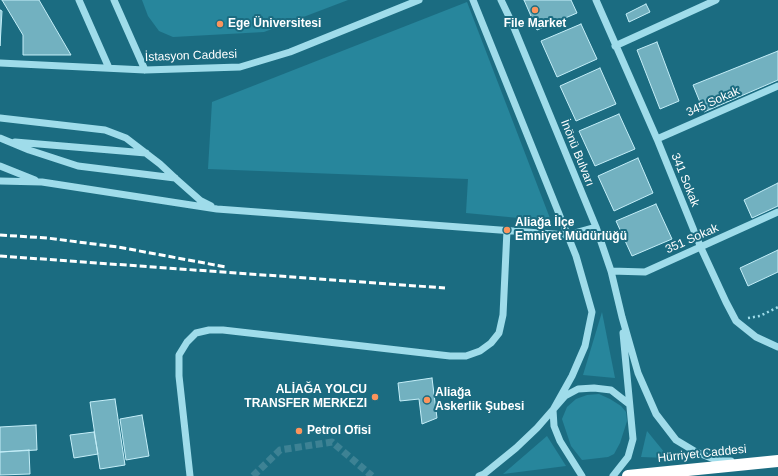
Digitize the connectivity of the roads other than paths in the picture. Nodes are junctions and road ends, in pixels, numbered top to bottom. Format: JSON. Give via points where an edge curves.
{"nodes":[{"id":1,"x":79,"y":0,"type":"edge"},
{"id":2,"x":114,"y":0,"type":"edge"},
{"id":3,"x":419,"y":0,"type":"edge"},
{"id":4,"x":473,"y":0,"type":"edge"},
{"id":5,"x":501,"y":0,"type":"edge"},
{"id":6,"x":596,"y":0,"type":"edge"},
{"id":7,"x":716,"y":0,"type":"edge"},
{"id":8,"x":409,"y":2,"type":"edge"},
{"id":9,"x":616,"y":46,"type":"junction"},
{"id":10,"x":0,"y":63,"type":"edge"},
{"id":11,"x":109,"y":68,"type":"junction"},
{"id":12,"x":145,"y":70,"type":"junction"},
{"id":13,"x":778,"y":86,"type":"edge"},
{"id":14,"x":0,"y":118,"type":"edge"},
{"id":15,"x":3,"y":139,"type":"edge"},
{"id":16,"x":657,"y":139,"type":"junction"},
{"id":17,"x":146,"y":153,"type":"junction"},
{"id":18,"x":0,"y":166,"type":"edge"},
{"id":19,"x":175,"y":178,"type":"junction"},
{"id":20,"x":0,"y":181,"type":"edge"},
{"id":21,"x":42,"y":182,"type":"junction"},
{"id":22,"x":217,"y":209,"type":"junction"},
{"id":23,"x":778,"y":212,"type":"edge"},
{"id":24,"x":596,"y":227,"type":"junction"},
{"id":25,"x":507,"y":230,"type":"junction"},
{"id":26,"x":567,"y":235,"type":"junction"},
{"id":27,"x":701,"y":248,"type":"junction"},
{"id":28,"x":612,"y":272,"type":"junction"},
{"id":29,"x":622,"y":317,"type":"junction"},
{"id":30,"x":778,"y":347,"type":"edge"},
{"id":31,"x":629,"y":404,"type":"junction"},
{"id":32,"x":552,"y":410,"type":"junction"},
{"id":33,"x":778,"y":461,"type":"edge"},
{"id":34,"x":765,"y":462,"type":"junction"},
{"id":35,"x":190,"y":476,"type":"edge"},
{"id":36,"x":479,"y":476,"type":"edge"},
{"id":37,"x":582,"y":476,"type":"edge"},
{"id":38,"x":613,"y":476,"type":"edge"},
{"id":39,"x":628,"y":476,"type":"edge"}],
"edges":[{"from":1,"to":11,"type":"street"},
{"from":2,"to":12,"type":"street"},
{"from":3,"to":8,"type":"street","name":"İstasyon Caddesi"},
{"from":4,"to":26,"type":"street"},
{"from":5,"to":24,"type":"street","name":"İnönü Bulvarı"},
{"from":6,"to":9,"type":"street","name":"341 Sokak"},
{"from":7,"to":9,"type":"street"},
{"from":8,"to":12,"type":"street","name":"İstasyon Caddesi","via":[[290,52],[240,67]]},
{"from":9,"to":16,"type":"street","name":"341 Sokak"},
{"from":10,"to":11,"type":"street","name":"İstasyon Caddesi"},
{"from":11,"to":12,"type":"street","name":"İstasyon Caddesi"},
{"from":13,"to":16,"type":"street","name":"345 Sokak"},
{"from":14,"to":17,"type":"street","via":[[105,130],[126,138]]},
{"from":15,"to":17,"type":"street"},
{"from":15,"to":19,"type":"street","via":[[78,166]]},
{"from":16,"to":27,"type":"street","name":"341 Sokak"},
{"from":17,"to":19,"type":"street"},
{"from":18,"to":21,"type":"street"},
{"from":19,"to":22,"type":"street","via":[[201,201]]},
{"from":20,"to":21,"type":"street"},
{"from":21,"to":22,"type":"street"},
{"from":22,"to":25,"type":"street"},
{"from":23,"to":27,"type":"street","name":"351 Sokak"},
{"from":24,"to":26,"type":"street"},
{"from":24,"to":28,"type":"street","name":"İnönü Bulvarı"},
{"from":25,"to":26,"type":"street"},
{"from":25,"to":35,"type":"street","via":[[503,315],[498,333],[491,343],[480,351],[466,356],[223,330],[196,333],[179,355]]},
{"from":26,"to":32,"type":"street","via":[[576,256],[592,312],[585,346],[572,376]]},
{"from":27,"to":28,"type":"street","name":"351 Sokak","via":[[645,272]]},
{"from":27,"to":30,"type":"street","name":"341 Sokak","via":[[736,321],[756,337]]},
{"from":28,"to":29,"type":"street","name":"İnönü Bulvarı"},
{"from":29,"to":31,"type":"street"},
{"from":29,"to":34,"type":"street","via":[[638,373],[656,414],[676,440],[696,452],[719,460]]},
{"from":31,"to":32,"type":"street","via":[[611,390],[578,389],[565,396]]},
{"from":31,"to":38,"type":"street","via":[[633,439],[628,458]]},
{"from":32,"to":36,"type":"street","via":[[516,448]]},
{"from":32,"to":37,"type":"street","via":[[554,426],[560,441]]},
{"from":33,"to":34,"type":"highway","name":"Hürriyet Caddesi"},
{"from":34,"to":39,"type":"highway","name":"Hürriyet Caddesi"}]}
